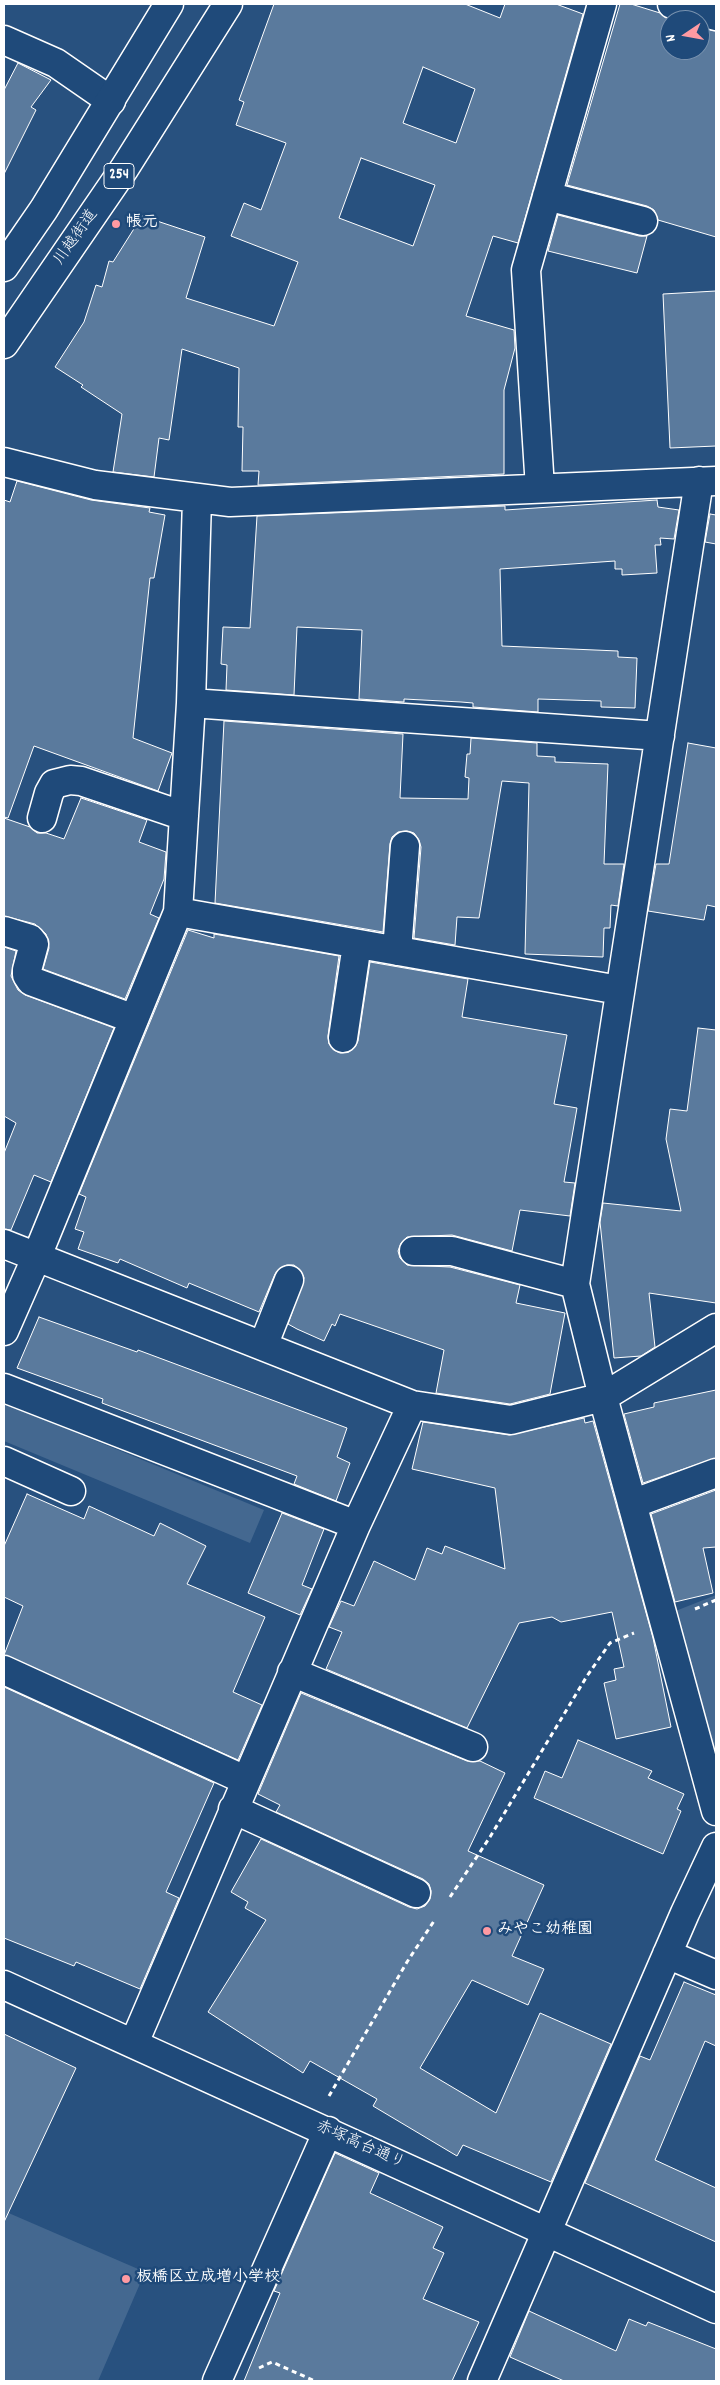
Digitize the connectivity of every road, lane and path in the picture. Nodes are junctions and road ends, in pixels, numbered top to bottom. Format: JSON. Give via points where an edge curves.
{"nodes":[{"id":1,"x":169,"y":4,"type":"edge"},
{"id":2,"x":228,"y":4,"type":"edge"},
{"id":3,"x":602,"y":4,"type":"edge"},
{"id":4,"x":672,"y":4,"type":"edge"},
{"id":5,"x":716,"y":16,"type":"edge"},
{"id":6,"x":4,"y":40,"type":"edge"},
{"id":7,"x":110,"y":100,"type":"junction"},
{"id":8,"x":548,"y":196,"type":"junction"},
{"id":9,"x":643,"y":221,"type":"dead end"},
{"id":10,"x":4,"y":267,"type":"edge"},
{"id":11,"x":4,"y":344,"type":"edge"},
{"id":12,"x":4,"y":462,"type":"edge"},
{"id":13,"x":708,"y":481,"type":"edge"},
{"id":14,"x":540,"y":488,"type":"junction"},
{"id":15,"x":197,"y":499,"type":"junction"},
{"id":16,"x":192,"y":704,"type":"junction"},
{"id":17,"x":660,"y":736,"type":"junction"},
{"id":18,"x":184,"y":816,"type":"junction"},
{"id":19,"x":42,"y":818,"type":"dead end"},
{"id":20,"x":405,"y":846,"type":"dead end"},
{"id":21,"x":178,"y":912,"type":"junction"},
{"id":22,"x":4,"y":931,"type":"edge"},
{"id":23,"x":357,"y":944,"type":"junction"},
{"id":24,"x":397,"y":951,"type":"junction"},
{"id":25,"x":619,"y":990,"type":"junction"},
{"id":26,"x":134,"y":1019,"type":"junction"},
{"id":27,"x":343,"y":1038,"type":"dead end"},
{"id":28,"x":4,"y":1244,"type":"edge"},
{"id":29,"x":414,"y":1251,"type":"dead end"},
{"id":30,"x":37,"y":1256,"type":"junction"},
{"id":31,"x":289,"y":1280,"type":"dead end"},
{"id":32,"x":575,"y":1284,"type":"junction"},
{"id":33,"x":716,"y":1328,"type":"edge"},
{"id":34,"x":4,"y":1331,"type":"edge"},
{"id":35,"x":263,"y":1346,"type":"junction"},
{"id":36,"x":4,"y":1388,"type":"edge"},
{"id":37,"x":603,"y":1397,"type":"junction"},
{"id":38,"x":412,"y":1405,"type":"junction"},
{"id":39,"x":4,"y":1461,"type":"edge"},
{"id":40,"x":716,"y":1473,"type":"edge"},
{"id":41,"x":71,"y":1491,"type":"dead end"},
{"id":42,"x":632,"y":1504,"type":"junction"},
{"id":43,"x":356,"y":1525,"type":"junction"},
{"id":44,"x":665,"y":1620,"type":"junction"},
{"id":45,"x":4,"y":1670,"type":"edge"},
{"id":46,"x":292,"y":1672,"type":"junction"},
{"id":47,"x":473,"y":1748,"type":"dead end"},
{"id":48,"x":245,"y":1780,"type":"junction"},
{"id":49,"x":233,"y":1809,"type":"junction"},
{"id":50,"x":716,"y":1811,"type":"edge"},
{"id":51,"x":716,"y":1847,"type":"edge"},
{"id":52,"x":416,"y":1892,"type":"dead end"},
{"id":53,"x":449,"y":1899,"type":"dead end"},
{"id":54,"x":438,"y":1915,"type":"dead end"},
{"id":55,"x":667,"y":1954,"type":"junction"},
{"id":56,"x":716,"y":1975,"type":"edge"},
{"id":57,"x":4,"y":1985,"type":"edge"},
{"id":58,"x":134,"y":2043,"type":"junction"},
{"id":59,"x":328,"y":2131,"type":"junction"},
{"id":60,"x":546,"y":2230,"type":"junction"},
{"id":61,"x":716,"y":2309,"type":"edge"},
{"id":62,"x":228,"y":2355,"type":"junction"},
{"id":63,"x":217,"y":2381,"type":"edge"},
{"id":64,"x":315,"y":2381,"type":"edge"},
{"id":65,"x":482,"y":2381,"type":"edge"}],
"edges":[{"from":1,"to":7,"type":"main road"},
{"from":2,"to":11,"type":"main road","name":"川越街道","number":"254","via":[[124,169]]},
{"from":3,"to":8,"type":"main road"},
{"from":4,"to":5,"type":"main road"},
{"from":6,"to":7,"type":"main road","via":[[56,63]]},
{"from":7,"to":10,"type":"main road"},
{"from":8,"to":9,"type":"main road"},
{"from":8,"to":14,"type":"main road","via":[[526,270]]},
{"from":12,"to":15,"type":"main road","via":[[95,485]]},
{"from":13,"to":14,"type":"main road"},
{"from":13,"to":17,"type":"main road"},
{"from":14,"to":15,"type":"main road","via":[[230,502]]},
{"from":15,"to":16,"type":"main road"},
{"from":16,"to":17,"type":"main road"},
{"from":16,"to":18,"type":"main road"},
{"from":17,"to":25,"type":"main road"},
{"from":18,"to":19,"type":"main road","via":[[70,780],[54,784]]},
{"from":18,"to":21,"type":"main road"},
{"from":20,"to":24,"type":"main road"},
{"from":21,"to":23,"type":"main road"},
{"from":21,"to":26,"type":"main road"},
{"from":22,"to":26,"type":"main road","via":[[34,944],[27,970],[31,981]]},
{"from":23,"to":24,"type":"main road"},
{"from":23,"to":27,"type":"main road"},
{"from":24,"to":25,"type":"main road"},
{"from":25,"to":32,"type":"main road"},
{"from":26,"to":30,"type":"main road"},
{"from":28,"to":30,"type":"main road"},
{"from":29,"to":32,"type":"main road","via":[[452,1251]]},
{"from":30,"to":34,"type":"main road"},
{"from":30,"to":35,"type":"main road"},
{"from":31,"to":35,"type":"main road"},
{"from":32,"to":37,"type":"main road"},
{"from":33,"to":37,"type":"main road"},
{"from":35,"to":38,"type":"main road"},
{"from":36,"to":43,"type":"main road"},
{"from":37,"to":38,"type":"main road","via":[[511,1420]]},
{"from":37,"to":42,"type":"main road"},
{"from":38,"to":43,"type":"main road"},
{"from":39,"to":41,"type":"main road"},
{"from":40,"to":42,"type":"main road"},
{"from":42,"to":44,"type":"main road"},
{"from":43,"to":46,"type":"main road"},
{"from":44,"to":50,"type":"main road"},
{"from":44,"to":53,"type":"path","via":[[610,1643]]},
{"from":45,"to":48,"type":"main road"},
{"from":46,"to":47,"type":"main road"},
{"from":46,"to":48,"type":"main road"},
{"from":48,"to":49,"type":"main road"},
{"from":49,"to":52,"type":"main road"},
{"from":49,"to":58,"type":"main road"},
{"from":51,"to":55,"type":"main road"},
{"from":54,"to":59,"type":"path","via":[[329,2095]]},
{"from":55,"to":56,"type":"main road"},
{"from":55,"to":60,"type":"main road"},
{"from":57,"to":58,"type":"main road","name":"赤塚高台通り"},
{"from":58,"to":59,"type":"main road","name":"赤塚高台通り"},
{"from":59,"to":60,"type":"main road","name":"赤塚高台通り"},
{"from":59,"to":62,"type":"main road"},
{"from":60,"to":61,"type":"main road","name":"赤塚高台通り"},
{"from":60,"to":65,"type":"main road"},
{"from":62,"to":63,"type":"main road"},
{"from":62,"to":64,"type":"path","via":[[256,2368],[272,2362]]}]}
